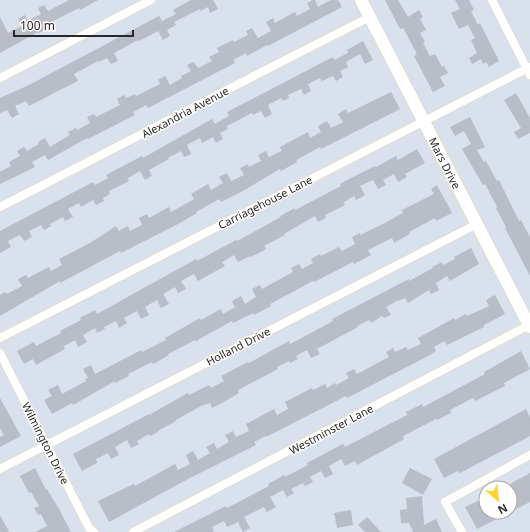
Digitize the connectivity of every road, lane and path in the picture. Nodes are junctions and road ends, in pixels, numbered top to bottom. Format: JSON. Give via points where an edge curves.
{"nodes":[{"id":1,"x":151,"y":0,"type":"edge"},
{"id":2,"x":362,"y":0,"type":"edge"},
{"id":3,"x":492,"y":0,"type":"edge"},
{"id":4,"x":370,"y":17,"type":"junction"},
{"id":5,"x":529,"y":70,"type":"edge"},
{"id":6,"x":0,"y":78,"type":"edge"},
{"id":7,"x":424,"y":122,"type":"junction"},
{"id":8,"x":0,"y":208,"type":"edge"},
{"id":9,"x":477,"y":224,"type":"junction"},
{"id":10,"x":530,"y":326,"type":"edge"},
{"id":11,"x":0,"y":338,"type":"edge"},
{"id":12,"x":0,"y":353,"type":"edge"},
{"id":13,"x":48,"y":445,"type":"junction"},
{"id":14,"x":530,"y":455,"type":"edge"},
{"id":15,"x":0,"y":469,"type":"edge"},
{"id":16,"x":94,"y":532,"type":"edge"},
{"id":17,"x":133,"y":532,"type":"edge"},
{"id":18,"x":462,"y":532,"type":"edge"}],
"edges":[{"from":1,"to":6,"type":"street"},
{"from":2,"to":4,"type":"street","name":"Mars Drive"},
{"from":3,"to":5,"type":"street"},
{"from":4,"to":7,"type":"street","name":"Mars Drive"},
{"from":4,"to":8,"type":"street","name":"Alexandria Avenue"},
{"from":5,"to":7,"type":"street","name":"Carriagehouse Lane"},
{"from":7,"to":9,"type":"street","name":"Mars Drive"},
{"from":7,"to":11,"type":"street","name":"Carriagehouse Lane"},
{"from":9,"to":10,"type":"street","name":"Mars Drive"},
{"from":9,"to":13,"type":"street","name":"Holland Drive"},
{"from":10,"to":17,"type":"street","name":"Westminster Lane"},
{"from":12,"to":13,"type":"street","name":"Wilmington Drive"},
{"from":13,"to":15,"type":"street","name":"Holland Drive"},
{"from":13,"to":16,"type":"street","name":"Wilmington Drive"},
{"from":14,"to":18,"type":"street","via":[[445,502]]}]}
